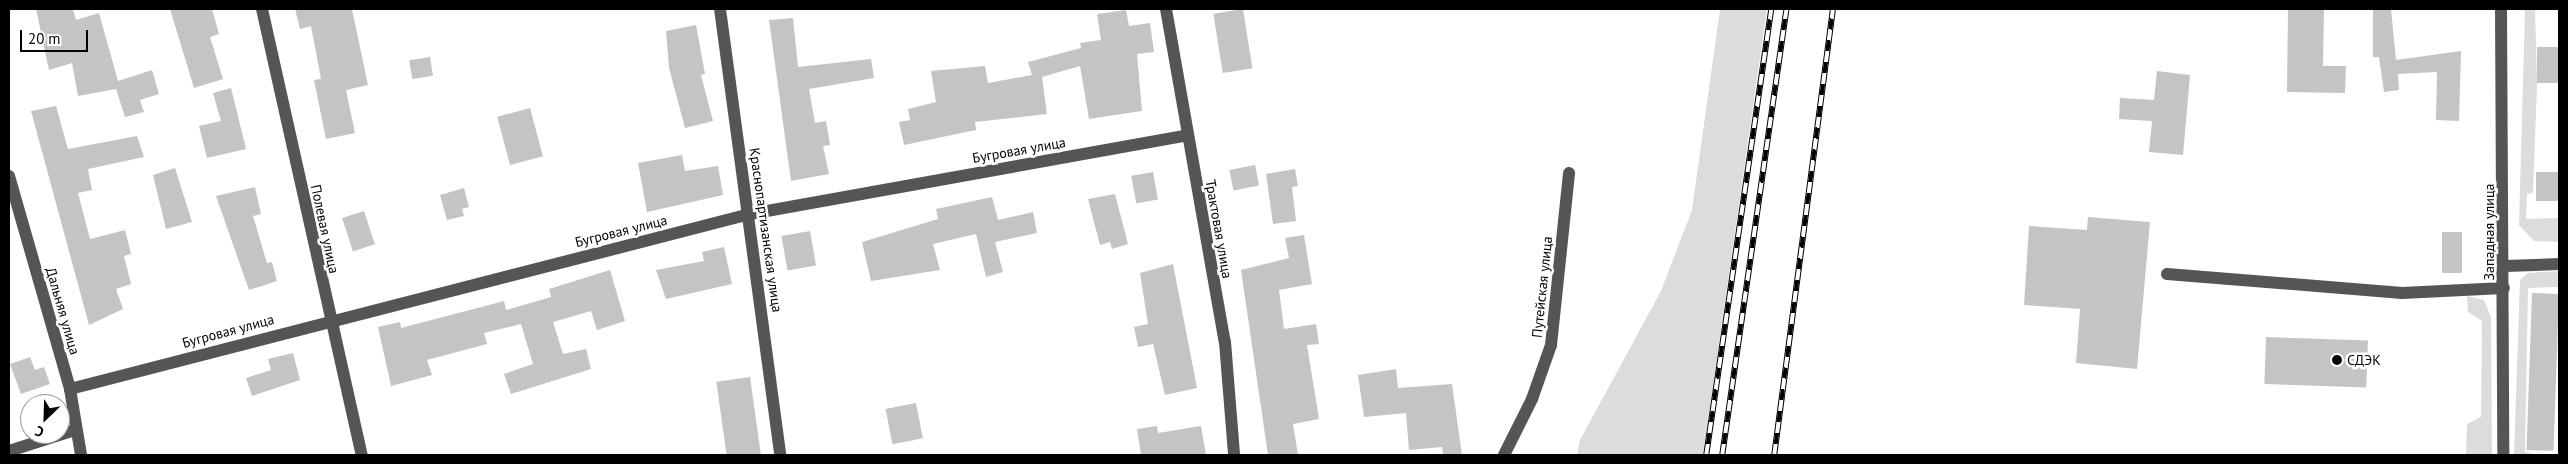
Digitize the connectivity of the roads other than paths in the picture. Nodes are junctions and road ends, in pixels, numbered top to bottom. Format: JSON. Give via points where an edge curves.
{"nodes":[{"id":1,"x":262,"y":9,"type":"edge"},
{"id":2,"x":720,"y":9,"type":"edge"},
{"id":3,"x":1166,"y":9,"type":"edge"},
{"id":4,"x":2501,"y":9,"type":"edge"},
{"id":5,"x":1187,"y":135,"type":"junction"},
{"id":6,"x":1569,"y":174,"type":"dead end"},
{"id":7,"x":9,"y":176,"type":"edge"},
{"id":8,"x":750,"y":214,"type":"junction"},
{"id":9,"x":2559,"y":264,"type":"edge"},
{"id":10,"x":2506,"y":266,"type":"junction"},
{"id":11,"x":2167,"y":274,"type":"dead end"},
{"id":12,"x":2504,"y":288,"type":"junction"},
{"id":13,"x":329,"y":320,"type":"junction"},
{"id":14,"x":70,"y":389,"type":"junction"},
{"id":15,"x":75,"y":430,"type":"junction"},
{"id":16,"x":9,"y":451,"type":"edge"},
{"id":17,"x":81,"y":455,"type":"edge"},
{"id":18,"x":362,"y":455,"type":"edge"},
{"id":19,"x":780,"y":455,"type":"edge"},
{"id":20,"x":1234,"y":455,"type":"edge"},
{"id":21,"x":1504,"y":455,"type":"edge"},
{"id":22,"x":2503,"y":455,"type":"edge"}],
"edges":[{"from":1,"to":13,"type":"street","name":"Полевая улица"},
{"from":2,"to":8,"type":"street","name":"Краснопартизанская улица"},
{"from":3,"to":5,"type":"street","name":"Трактовая улица"},
{"from":4,"to":10,"type":"street","name":"Западная улица"},
{"from":5,"to":8,"type":"street","name":"Бугровая улица"},
{"from":5,"to":20,"type":"street","name":"Трактовая улица","via":[[1225,342]]},
{"from":6,"to":21,"type":"street","name":"Путейская улица","via":[[1551,345],[1532,399]]},
{"from":7,"to":14,"type":"street","name":"Дальняя улица"},
{"from":8,"to":13,"type":"street","name":"Бугровая улица"},
{"from":8,"to":19,"type":"street","name":"Краснопартизанская улица"},
{"from":9,"to":10,"type":"street"},
{"from":10,"to":12,"type":"street","name":"Западная улица"},
{"from":11,"to":12,"type":"street","via":[[2402,293]]},
{"from":12,"to":22,"type":"street","name":"Западная улица"},
{"from":13,"to":14,"type":"street","name":"Бугровая улица"},
{"from":13,"to":18,"type":"street","name":"Полевая улица"},
{"from":14,"to":15,"type":"street","name":"Дальняя улица"},
{"from":15,"to":16,"type":"street"},
{"from":15,"to":17,"type":"street","name":"Дальняя улица"}]}
